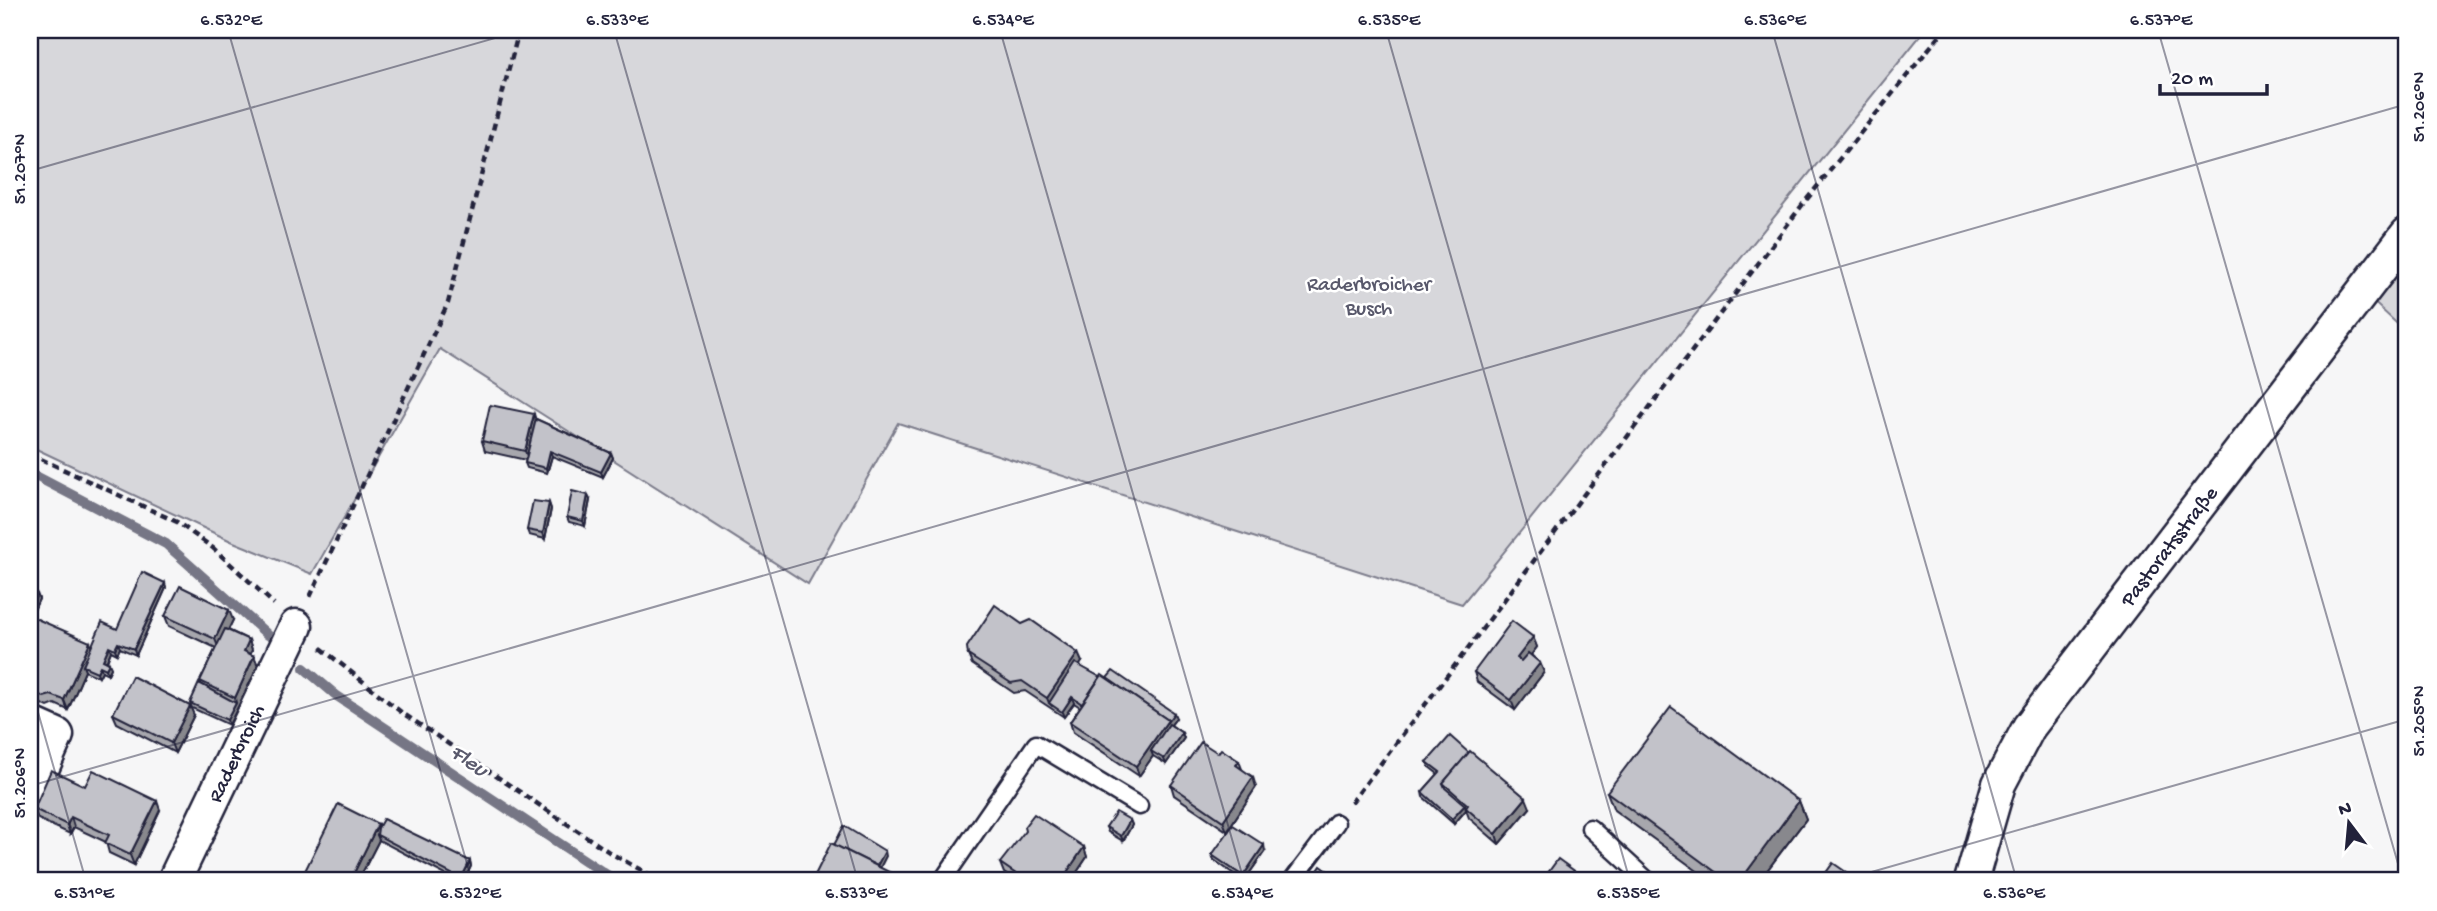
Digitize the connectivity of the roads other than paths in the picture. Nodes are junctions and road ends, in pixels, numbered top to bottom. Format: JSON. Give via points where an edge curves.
{"nodes":[{"id":1,"x":2407,"y":234,"type":"edge"},
{"id":2,"x":296,"y":626,"type":"road end"},
{"id":3,"x":30,"y":723,"type":"edge"},
{"id":4,"x":30,"y":796,"type":"edge"},
{"id":5,"x":1139,"y":806,"type":"dead end"},
{"id":6,"x":1336,"y":823,"type":"road end"},
{"id":7,"x":1590,"y":828,"type":"dead end"},
{"id":8,"x":174,"y":881,"type":"edge"},
{"id":9,"x":942,"y":881,"type":"edge"},
{"id":10,"x":1292,"y":881,"type":"edge"},
{"id":11,"x":1648,"y":881,"type":"edge"},
{"id":12,"x":1971,"y":881,"type":"edge"}],
"edges":[{"from":1,"to":12,"type":"street","name":"Pastoratsstraße","via":[[2029,727],[1999,784]]},
{"from":2,"to":8,"type":"street","name":"Raderbroich"},
{"from":3,"to":4,"type":"street","via":[[57,735]]},
{"from":5,"to":9,"type":"lane","via":[[1036,744]]},
{"from":6,"to":10,"type":"lane"},
{"from":7,"to":11,"type":"lane"}]}
